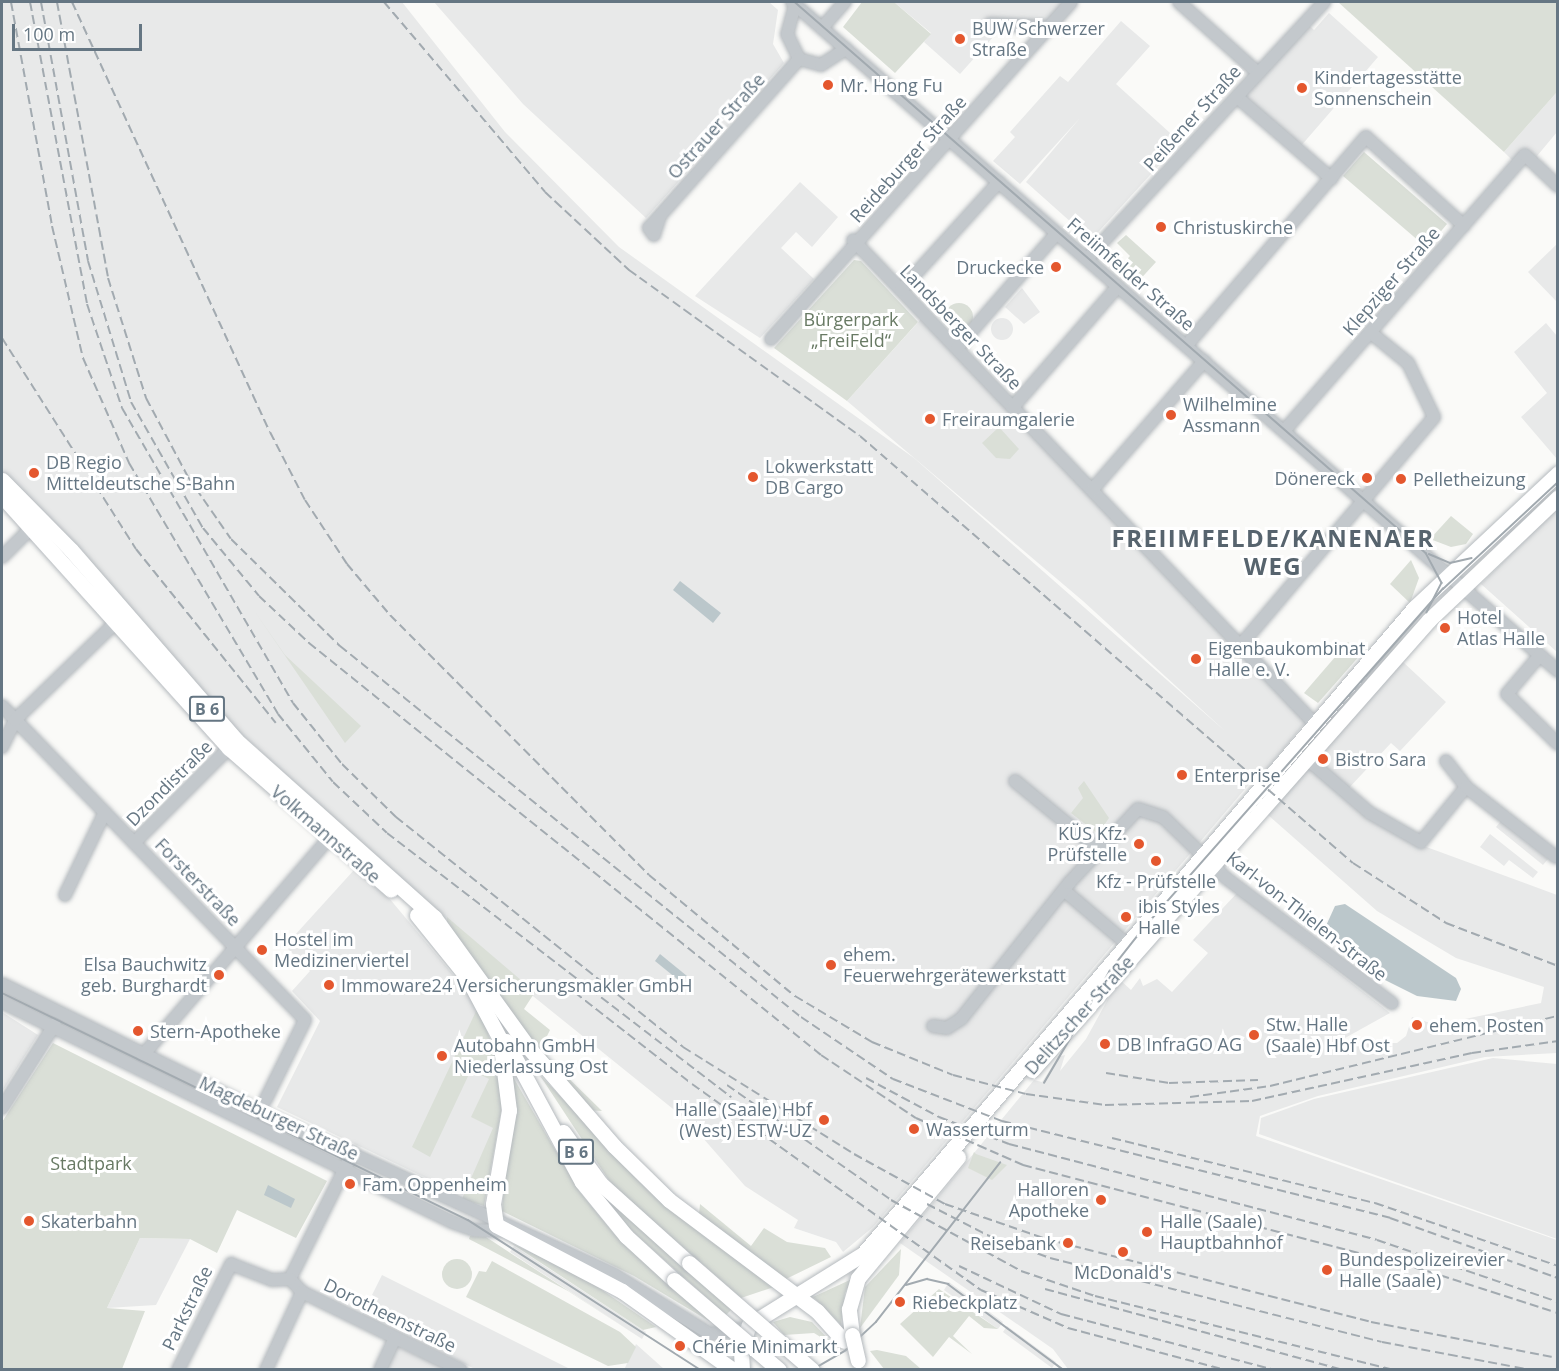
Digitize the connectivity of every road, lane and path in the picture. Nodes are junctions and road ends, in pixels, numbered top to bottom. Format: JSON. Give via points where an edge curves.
{"nodes":[{"id":1,"x":845,"y":2,"type":"edge"},
{"id":2,"x":1071,"y":2,"type":"edge"},
{"id":3,"x":1179,"y":2,"type":"edge"},
{"id":4,"x":1324,"y":2,"type":"edge"},
{"id":5,"x":794,"y":3,"type":"edge"},
{"id":6,"x":990,"y":24,"type":"dead end"},
{"id":7,"x":1048,"y":27,"type":"junction"},
{"id":8,"x":822,"y":28,"type":"junction"},
{"id":9,"x":846,"y":49,"type":"junction"},
{"id":10,"x":800,"y":59,"type":"junction"},
{"id":11,"x":1258,"y":73,"type":"junction"},
{"id":12,"x":1237,"y":97,"type":"junction"},
{"id":13,"x":950,"y":140,"type":"junction"},
{"id":14,"x":1332,"y":179,"type":"junction"},
{"id":15,"x":999,"y":182,"type":"junction"},
{"id":16,"x":1557,"y":186,"type":"edge"},
{"id":17,"x":660,"y":216,"type":"dead end"},
{"id":18,"x":1464,"y":226,"type":"junction"},
{"id":19,"x":1057,"y":233,"type":"junction"},
{"id":20,"x":855,"y":242,"type":"junction"},
{"id":21,"x":1087,"y":260,"type":"junction"},
{"id":22,"x":1118,"y":286,"type":"junction"},
{"id":23,"x":901,"y":290,"type":"junction"},
{"id":24,"x":1371,"y":332,"type":"junction"},
{"id":25,"x":771,"y":339,"type":"dead end"},
{"id":26,"x":1186,"y":346,"type":"junction"},
{"id":27,"x":957,"y":348,"type":"junction"},
{"id":28,"x":1203,"y":361,"type":"junction"},
{"id":29,"x":1013,"y":407,"type":"junction"},
{"id":30,"x":1284,"y":431,"type":"junction"},
{"id":31,"x":1557,"y":473,"type":"edge"},
{"id":32,"x":2,"y":480,"type":"edge"},
{"id":33,"x":1092,"y":490,"type":"junction"},
{"id":34,"x":2,"y":496,"type":"edge"},
{"id":35,"x":1557,"y":497,"type":"edge"},
{"id":36,"x":1364,"y":500,"type":"junction"},
{"id":37,"x":33,"y":526,"type":"junction"},
{"id":38,"x":2,"y":556,"type":"edge"},
{"id":39,"x":1448,"y":574,"type":"junction"},
{"id":40,"x":1463,"y":585,"type":"junction"},
{"id":41,"x":116,"y":622,"type":"junction"},
{"id":42,"x":1240,"y":646,"type":"junction"},
{"id":43,"x":1540,"y":655,"type":"junction"},
{"id":44,"x":1557,"y":671,"type":"edge"},
{"id":45,"x":2,"y":706,"type":"edge"},
{"id":46,"x":15,"y":720,"type":"junction"},
{"id":47,"x":1316,"y":725,"type":"junction"},
{"id":48,"x":1557,"y":744,"type":"edge"},
{"id":49,"x":2,"y":747,"type":"edge"},
{"id":50,"x":229,"y":748,"type":"junction"},
{"id":51,"x":1306,"y":758,"type":"junction"},
{"id":52,"x":1446,"y":761,"type":"dead end"},
{"id":53,"x":1015,"y":781,"type":"dead end"},
{"id":54,"x":1466,"y":787,"type":"junction"},
{"id":55,"x":105,"y":812,"type":"junction"},
{"id":56,"x":329,"y":838,"type":"junction"},
{"id":57,"x":134,"y":843,"type":"junction"},
{"id":58,"x":1099,"y":850,"type":"junction"},
{"id":59,"x":1556,"y":857,"type":"dead end"},
{"id":60,"x":1207,"y":858,"type":"junction"},
{"id":61,"x":1066,"y":892,"type":"junction"},
{"id":62,"x":65,"y":895,"type":"dead end"},
{"id":63,"x":1126,"y":942,"type":"junction"},
{"id":64,"x":233,"y":945,"type":"junction"},
{"id":65,"x":2,"y":984,"type":"edge"},
{"id":66,"x":2,"y":1002,"type":"edge"},
{"id":67,"x":1392,"y":1003,"type":"dead end"},
{"id":68,"x":61,"y":1015,"type":"junction"},
{"id":69,"x":498,"y":1016,"type":"junction"},
{"id":70,"x":933,"y":1026,"type":"dead end"},
{"id":71,"x":52,"y":1029,"type":"junction"},
{"id":72,"x":143,"y":1055,"type":"junction"},
{"id":73,"x":265,"y":1101,"type":"dead end"},
{"id":74,"x":2,"y":1108,"type":"edge"},
{"id":75,"x":353,"y":1152,"type":"junction"},
{"id":76,"x":345,"y":1170,"type":"junction"},
{"id":77,"x":492,"y":1218,"type":"junction"},
{"id":78,"x":502,"y":1231,"type":"junction"},
{"id":79,"x":290,"y":1279,"type":"junction"},
{"id":80,"x":302,"y":1292,"type":"junction"},
{"id":81,"x":798,"y":1295,"type":"junction"},
{"id":82,"x":749,"y":1325,"type":"junction"},
{"id":83,"x":395,"y":1338,"type":"junction"},
{"id":84,"x":848,"y":1338,"type":"junction"},
{"id":85,"x":698,"y":1340,"type":"junction"},
{"id":86,"x":859,"y":1365,"type":"edge"},
{"id":87,"x":178,"y":1370,"type":"edge"},
{"id":88,"x":266,"y":1370,"type":"edge"},
{"id":89,"x":380,"y":1370,"type":"edge"},
{"id":90,"x":461,"y":1370,"type":"edge"},
{"id":91,"x":718,"y":1370,"type":"edge"},
{"id":92,"x":733,"y":1370,"type":"edge"},
{"id":93,"x":742,"y":1370,"type":"edge"},
{"id":94,"x":779,"y":1370,"type":"edge"},
{"id":95,"x":812,"y":1370,"type":"edge"}],
"edges":[{"from":1,"to":8,"type":"street"},
{"from":2,"to":7,"type":"street","name":"Reideburger Straße"},
{"from":3,"to":11,"type":"street"},
{"from":4,"to":11,"type":"street","name":"Peißener Straße"},
{"from":5,"to":8,"type":"street","name":"Freiimfelder Straße"},
{"from":5,"to":10,"type":"street","via":[[787,34]]},
{"from":6,"to":7,"type":"street"},
{"from":7,"to":13,"type":"street","name":"Reideburger Straße"},
{"from":8,"to":9,"type":"street","name":"Freiimfelder Straße"},
{"from":9,"to":10,"type":"street","via":[[821,64]]},
{"from":9,"to":13,"type":"street","name":"Freiimfelder Straße"},
{"from":10,"to":17,"type":"street","name":"Ostrauer Straße"},
{"from":11,"to":12,"type":"street","name":"Peißener Straße"},
{"from":12,"to":14,"type":"street"},
{"from":12,"to":21,"type":"street","name":"Peißener Straße"},
{"from":13,"to":15,"type":"street","name":"Freiimfelder Straße"},
{"from":13,"to":20,"type":"street","name":"Reideburger Straße"},
{"from":14,"to":18,"type":"street","via":[[1366,137]]},
{"from":14,"to":26,"type":"street"},
{"from":15,"to":19,"type":"street","name":"Freiimfelder Straße"},
{"from":15,"to":23,"type":"street"},
{"from":16,"to":18,"type":"street","name":"Klepziger Straße","via":[[1525,156]]},
{"from":18,"to":24,"type":"street","name":"Klepziger Straße"},
{"from":19,"to":21,"type":"street","name":"Freiimfelder Straße"},
{"from":19,"to":27,"type":"street"},
{"from":20,"to":23,"type":"street","name":"Landsberger Straße"},
{"from":20,"to":25,"type":"street","name":"Reideburger Straße"},
{"from":21,"to":22,"type":"street","name":"Freiimfelder Straße"},
{"from":22,"to":26,"type":"street","name":"Freiimfelder Straße"},
{"from":22,"to":29,"type":"street"},
{"from":23,"to":27,"type":"street","name":"Landsberger Straße"},
{"from":24,"to":30,"type":"street","name":"Klepziger Straße"},
{"from":24,"to":36,"type":"street","via":[[1414,371],[1434,417]]},
{"from":26,"to":28,"type":"street","name":"Freiimfelder Straße"},
{"from":27,"to":29,"type":"street","name":"Landsberger Straße"},
{"from":28,"to":30,"type":"street","name":"Freiimfelder Straße"},
{"from":28,"to":33,"type":"street"},
{"from":29,"to":33,"type":"street","name":"Landsberger Straße"},
{"from":30,"to":36,"type":"street","name":"Freiimfelder Straße"},
{"from":31,"to":39,"type":"main road","name":"Delitzscher Straße"},
{"from":32,"to":69,"type":"main road","name":"Volkmannstraße","number":"B 6","via":[[70,550],[236,740],[434,917]]},
{"from":33,"to":42,"type":"street","name":"Landsberger Straße"},
{"from":34,"to":37,"type":"main road","name":"Volkmannstraße","number":"B 6"},
{"from":35,"to":40,"type":"main road","name":"Delitzscher Straße"},
{"from":36,"to":39,"type":"street","name":"Freiimfelder Straße"},
{"from":36,"to":42,"type":"street"},
{"from":37,"to":38,"type":"street"},
{"from":37,"to":41,"type":"main road","name":"Volkmannstraße","number":"B 6"},
{"from":39,"to":40,"type":"street"},
{"from":39,"to":47,"type":"main road","name":"Delitzscher Straße"},
{"from":40,"to":43,"type":"street"},
{"from":40,"to":51,"type":"main road","name":"Delitzscher Straße"},
{"from":41,"to":46,"type":"street"},
{"from":41,"to":50,"type":"main road","name":"Volkmannstraße","number":"B 6"},
{"from":42,"to":47,"type":"street","name":"Landsberger Straße"},
{"from":43,"to":44,"type":"street"},
{"from":43,"to":48,"type":"street","via":[[1507,694]]},
{"from":45,"to":46,"type":"street","name":"Forsterstraße"},
{"from":46,"to":49,"type":"street"},
{"from":46,"to":55,"type":"street","name":"Forsterstraße"},
{"from":47,"to":60,"type":"main road","name":"Delitzscher Straße"},
{"from":50,"to":56,"type":"main road","name":"Volkmannstraße","number":"B 6"},
{"from":50,"to":57,"type":"street","name":"Dzondistraße"},
{"from":51,"to":54,"type":"street","via":[[1364,810],[1421,842]]},
{"from":51,"to":60,"type":"main road","name":"Delitzscher Straße"},
{"from":52,"to":54,"type":"street"},
{"from":53,"to":58,"type":"street"},
{"from":54,"to":59,"type":"street"},
{"from":55,"to":57,"type":"street","name":"Forsterstraße"},
{"from":55,"to":62,"type":"street"},
{"from":56,"to":64,"type":"street"},
{"from":56,"to":69,"type":"main road","name":"Volkmannstraße","number":"B 6","via":[[427,925]]},
{"from":57,"to":64,"type":"street","name":"Forsterstraße"},
{"from":58,"to":60,"type":"street","name":"Karl-von-Thielen-Straße","via":[[1138,809],[1163,817]]},
{"from":58,"to":61,"type":"street"},
{"from":60,"to":63,"type":"main road","name":"Delitzscher Straße"},
{"from":60,"to":67,"type":"street","name":"Karl-von-Thielen-Straße"},
{"from":60,"to":84,"type":"main road","name":"Delitzscher Straße","via":[[868,1264],[850,1301]]},
{"from":61,"to":63,"type":"street"},
{"from":61,"to":70,"type":"street","via":[[961,1019],[947,1028]]},
{"from":63,"to":81,"type":"main road","name":"Delitzscher Straße","via":[[863,1254]]},
{"from":64,"to":72,"type":"street"},
{"from":64,"to":73,"type":"street","name":"Forsterstraße","via":[[305,1020]]},
{"from":65,"to":68,"type":"street","name":"Magdeburger Straße"},
{"from":66,"to":71,"type":"street","name":"Magdeburger Straße"},
{"from":68,"to":71,"type":"street"},
{"from":68,"to":72,"type":"street","name":"Magdeburger Straße"},
{"from":69,"to":77,"type":"main road","name":"Volkmannstraße","number":"B 6","via":[[508,1110]]},
{"from":69,"to":81,"type":"main road","via":[[614,1146],[669,1200]]},
{"from":69,"to":94,"type":"main road","bridge":true,"via":[[582,1182],[626,1236]]},
{"from":69,"to":95,"type":"main road","number":"B 6","bridge":true,"via":[[549,1110],[584,1164],[689,1263]]},
{"from":71,"to":74,"type":"street"},
{"from":71,"to":76,"type":"street","name":"Magdeburger Straße"},
{"from":72,"to":75,"type":"street","name":"Magdeburger Straße"},
{"from":75,"to":76,"type":"street"},
{"from":75,"to":77,"type":"street","name":"Magdeburger Straße"},
{"from":76,"to":78,"type":"street","name":"Magdeburger Straße","via":[[466,1228]]},
{"from":76,"to":79,"type":"street"},
{"from":77,"to":78,"type":"main road"},
{"from":77,"to":82,"type":"street","name":"Magdeburger Straße","via":[[615,1275],[710,1334]]},
{"from":78,"to":85,"type":"main road","name":"Magdeburger Straße","via":[[622,1291]]},
{"from":79,"to":80,"type":"street"},
{"from":79,"to":87,"type":"street","name":"Parkstraße","via":[[273,1280],[231,1264]]},
{"from":80,"to":83,"type":"street","name":"Dorotheenstraße"},
{"from":80,"to":88,"type":"street"},
{"from":81,"to":82,"type":"main road"},
{"from":81,"to":84,"type":"main road"},
{"from":82,"to":93,"type":"main road","via":[[741,1349]]},
{"from":83,"to":89,"type":"street"},
{"from":83,"to":90,"type":"street","name":"Dorotheenstraße"},
{"from":84,"to":86,"type":"main road","name":"Delitzscher Straße","bridge":true},
{"from":85,"to":91,"type":"main road"},
{"from":85,"to":92,"type":"main road","name":"Magdeburger Straße"}]}
